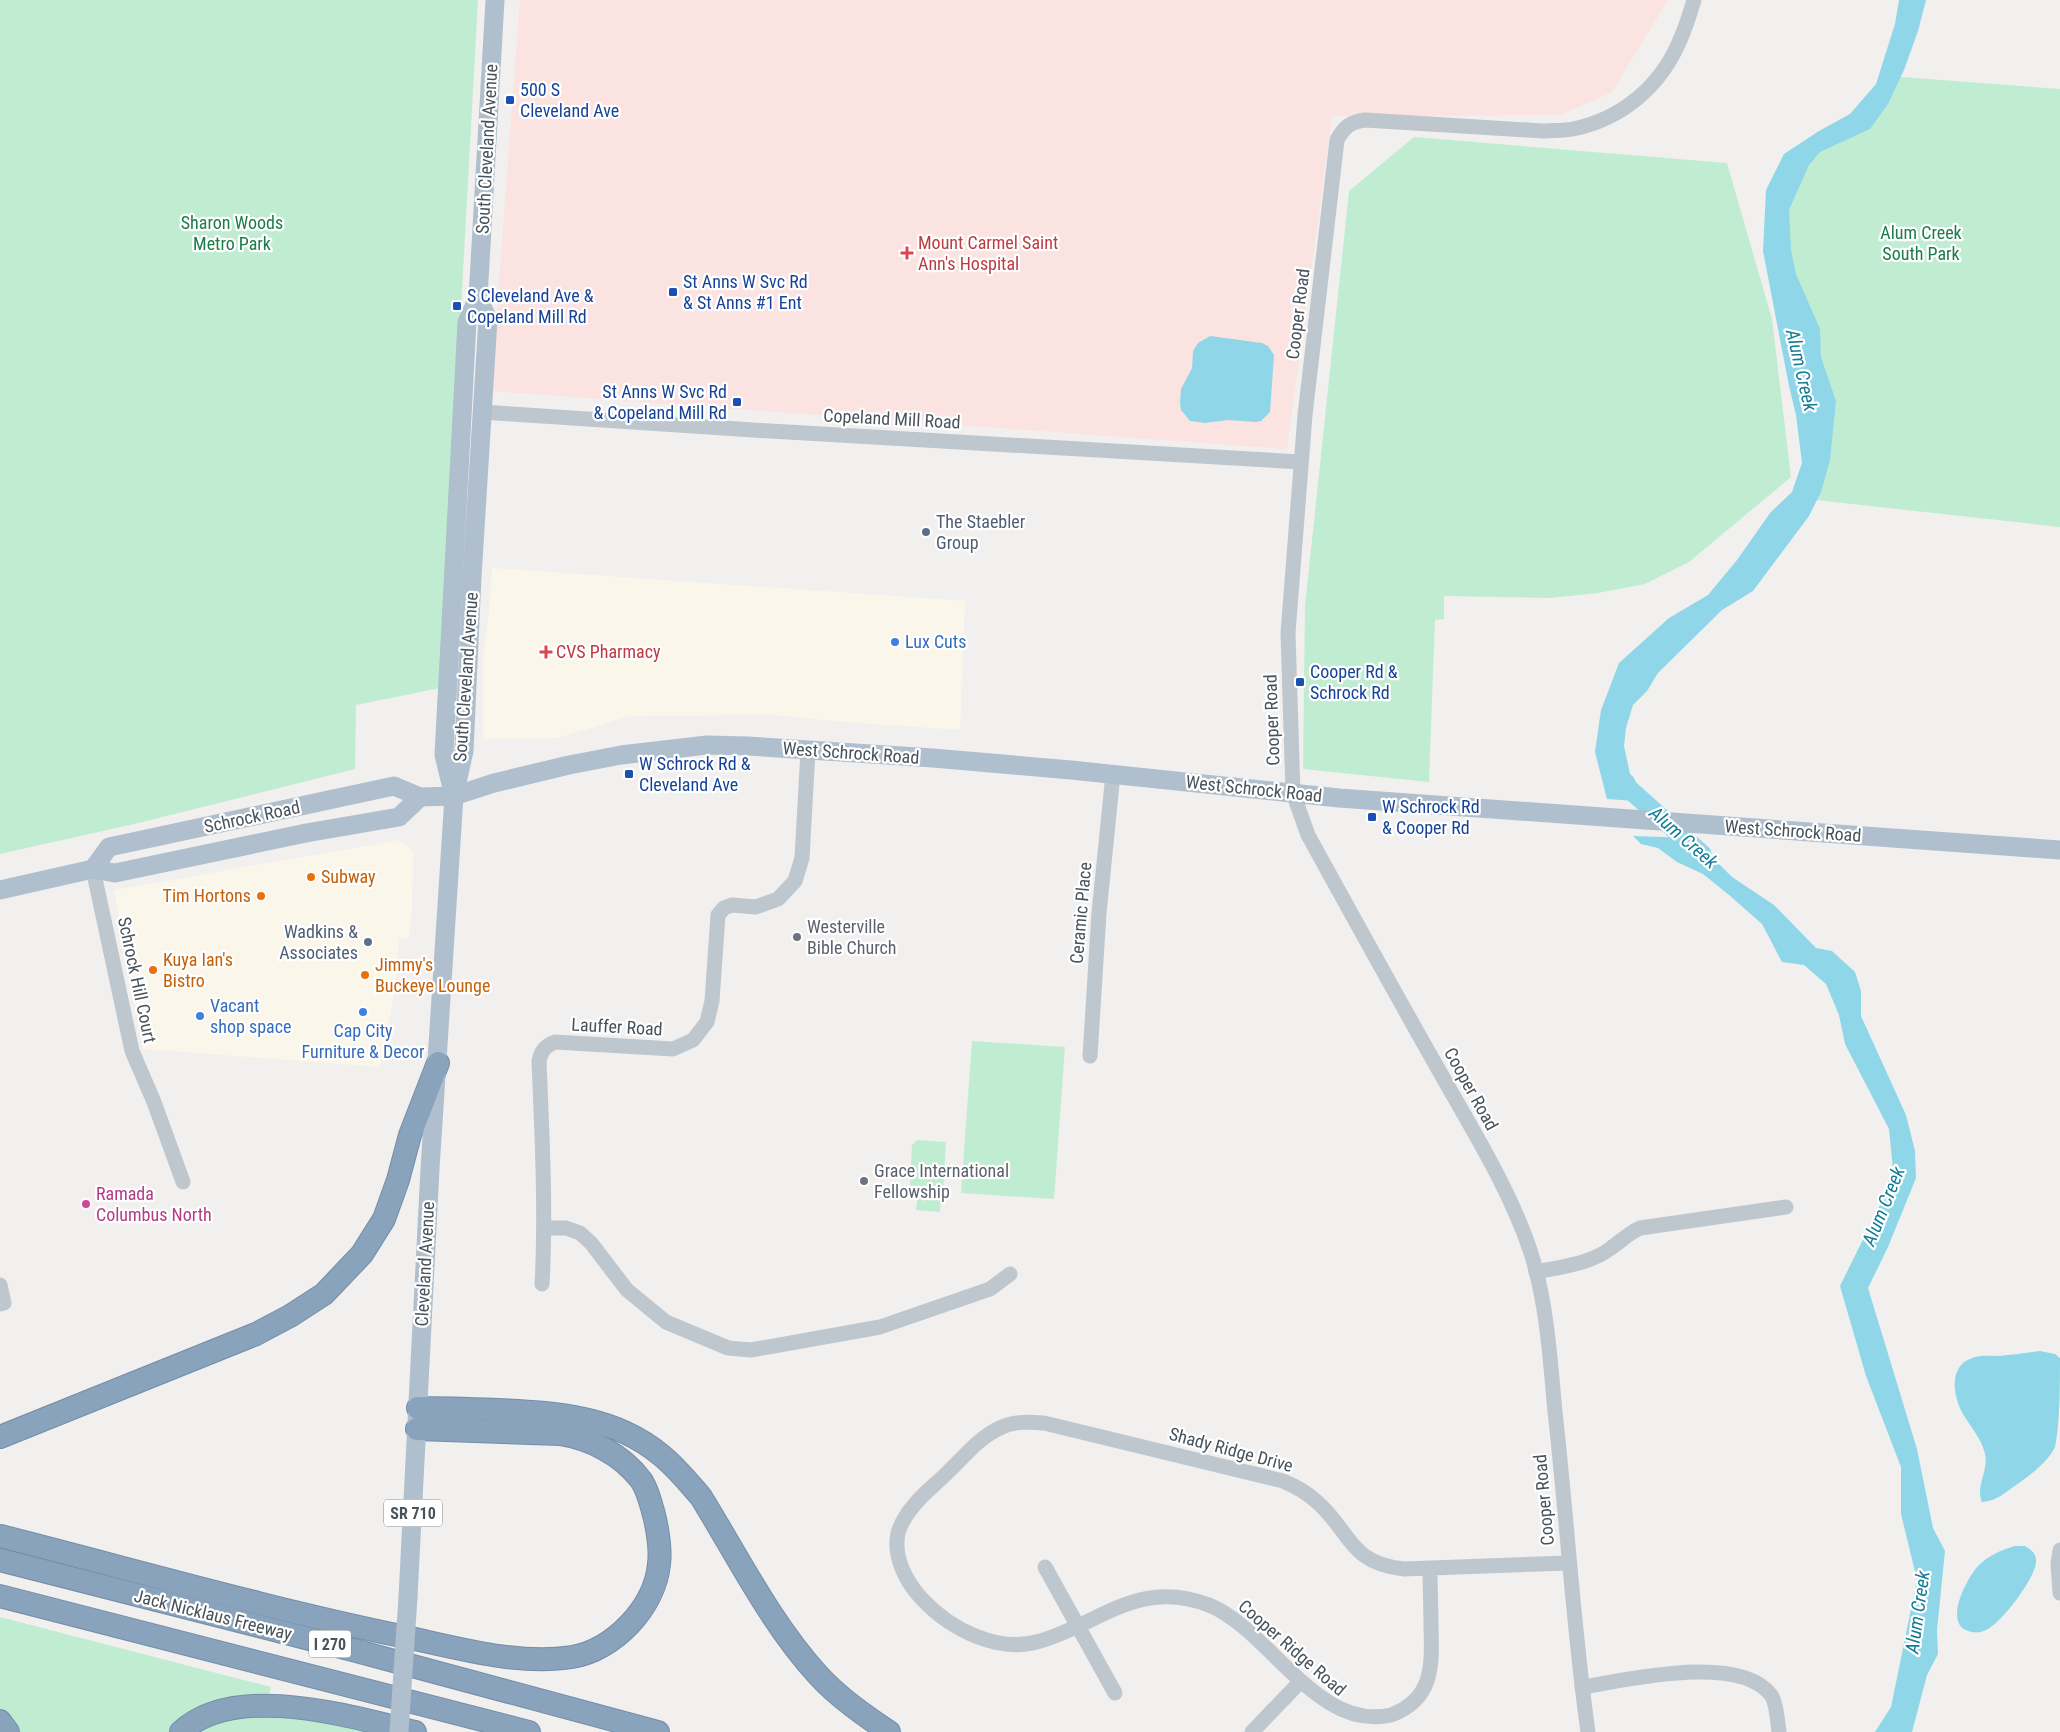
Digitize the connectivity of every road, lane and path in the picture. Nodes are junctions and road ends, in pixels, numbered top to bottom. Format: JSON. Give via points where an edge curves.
{"nodes":[{"id":1,"x":495,"y":0,"type":"edge"},
{"id":2,"x":1694,"y":0,"type":"edge"},
{"id":3,"x":478,"y":298,"type":"junction"},
{"id":4,"x":482,"y":412,"type":"junction"},
{"id":5,"x":1301,"y":462,"type":"junction"},
{"id":6,"x":808,"y":750,"type":"junction"},
{"id":7,"x":1113,"y":774,"type":"junction"},
{"id":8,"x":1293,"y":793,"type":"junction"},
{"id":9,"x":454,"y":796,"type":"junction"},
{"id":10,"x":420,"y":797,"type":"junction"},
{"id":11,"x":2060,"y":850,"type":"edge"},
{"id":12,"x":93,"y":869,"type":"junction"},
{"id":13,"x":0,"y":890,"type":"edge"},
{"id":14,"x":1090,"y":1056,"type":"dead end"},
{"id":15,"x":438,"y":1063,"type":"junction"},
{"id":16,"x":183,"y":1182,"type":"dead end"},
{"id":17,"x":1786,"y":1207,"type":"dead end"},
{"id":18,"x":545,"y":1228,"type":"junction"},
{"id":19,"x":1536,"y":1272,"type":"junction"},
{"id":20,"x":1010,"y":1274,"type":"dead end"},
{"id":21,"x":542,"y":1284,"type":"dead end"},
{"id":22,"x":0,"y":1285,"type":"edge"},
{"id":23,"x":0,"y":1304,"type":"edge"},
{"id":24,"x":418,"y":1419,"type":"junction"},
{"id":25,"x":0,"y":1437,"type":"edge"},
{"id":26,"x":914,"y":1505,"type":"joint"},
{"id":27,"x":0,"y":1536,"type":"edge"},
{"id":28,"x":2060,"y":1550,"type":"edge"},
{"id":29,"x":0,"y":1560,"type":"edge"},
{"id":30,"x":1568,"y":1563,"type":"junction"},
{"id":31,"x":1045,"y":1567,"type":"dead end"},
{"id":32,"x":1430,"y":1568,"type":"junction"},
{"id":33,"x":2060,"y":1593,"type":"edge"},
{"id":34,"x":0,"y":1596,"type":"edge"},
{"id":35,"x":1078,"y":1627,"type":"junction"},
{"id":36,"x":1300,"y":1682,"type":"junction"},
{"id":37,"x":1582,"y":1687,"type":"junction"},
{"id":38,"x":1115,"y":1694,"type":"dead end"},
{"id":39,"x":0,"y":1721,"type":"edge"},
{"id":40,"x":1382,"y":1725,"type":"edge"},
{"id":41,"x":8,"y":1732,"type":"edge"},
{"id":42,"x":181,"y":1732,"type":"edge"},
{"id":43,"x":399,"y":1732,"type":"edge"},
{"id":44,"x":415,"y":1732,"type":"edge"},
{"id":45,"x":529,"y":1732,"type":"edge"},
{"id":46,"x":658,"y":1732,"type":"edge"},
{"id":47,"x":888,"y":1732,"type":"edge"},
{"id":48,"x":1252,"y":1732,"type":"edge"},
{"id":49,"x":1588,"y":1732,"type":"edge"},
{"id":50,"x":1779,"y":1732,"type":"edge"}],
"edges":[{"from":1,"to":3,"type":"main road","name":"South Cleveland Avenue"},
{"from":2,"to":5,"type":"street","name":"Cooper Road","via":[[1680,40],[1649,89],[1627,107],[1600,121],[1572,129],[1543,131],[1365,120],[1352,122],[1343,129],[1337,140]]},
{"from":3,"to":4,"type":"main road","name":"South Cleveland Avenue","via":[[488,319]]},
{"from":3,"to":9,"type":"main road","name":"South Cleveland Avenue","via":[[467,322],[448,662],[444,755]]},
{"from":4,"to":5,"type":"street","name":"Copeland Mill Road"},
{"from":4,"to":9,"type":"main road","name":"South Cleveland Avenue","via":[[464,751]]},
{"from":5,"to":8,"type":"street","name":"Cooper Road","via":[[1288,632]]},
{"from":6,"to":7,"type":"main road","name":"West Schrock Road"},
{"from":6,"to":9,"type":"main road","name":"West Schrock Road","via":[[707,745],[621,755],[503,780]]},
{"from":6,"to":18,"type":"street","name":"Lauffer Road","via":[[802,858],[795,881],[778,898],[756,907],[732,905],[718,915],[712,1001],[707,1022],[693,1040],[673,1049],[555,1042],[541,1052],[538,1061]]},
{"from":7,"to":8,"type":"main road","name":"West Schrock Road"},
{"from":7,"to":14,"type":"street","name":"Ceramic Place","via":[[1099,913]]},
{"from":8,"to":11,"type":"main road","name":"West Schrock Road"},
{"from":8,"to":19,"type":"street","name":"Cooper Road","via":[[1308,835],[1498,1177],[1521,1227]]},
{"from":9,"to":10,"type":"main road","name":"Schrock Road"},
{"from":9,"to":15,"type":"main road","name":"Cleveland Avenue","number":"SR 710"},
{"from":10,"to":12,"type":"main road","name":"Schrock Road","via":[[399,817],[115,873]]},
{"from":10,"to":12,"type":"main road","name":"Schrock Road","via":[[394,786],[108,848]]},
{"from":12,"to":13,"type":"main road","name":"Schrock Road"},
{"from":12,"to":16,"type":"street","name":"Schrock Hill Court","via":[[132,1050]]},
{"from":15,"to":24,"type":"main road","name":"Cleveland Avenue","number":"SR 710"},
{"from":15,"to":25,"type":"highway","via":[[410,1135],[384,1219],[362,1254],[324,1294],[256,1334]]},
{"from":17,"to":19,"type":"street","via":[[1640,1228],[1596,1256]]},
{"from":18,"to":20,"type":"street","via":[[566,1228],[580,1233],[627,1290],[666,1322],[728,1348],[751,1350],[880,1327],[990,1289]]},
{"from":18,"to":21,"type":"street","name":"Lauffer Road"},
{"from":19,"to":30,"type":"street","name":"Cooper Road","via":[[1547,1332]]},
{"from":22,"to":23,"type":"street","via":[[4,1303]]},
{"from":24,"to":27,"type":"highway","via":[[580,1437],[599,1445],[625,1464],[642,1482],[653,1508],[659,1564],[644,1606],[613,1641],[593,1652],[572,1657],[521,1658],[472,1651],[309,1617]]},
{"from":24,"to":43,"type":"main road","name":"Cleveland Avenue","number":"SR 710","bridge":true},
{"from":24,"to":47,"type":"highway","via":[[544,1412],[606,1423],[647,1444],[683,1476],[700,1497],[787,1638],[818,1676]]},
{"from":26,"to":32,"type":"street","name":"Shady Ridge Drive","via":[[994,1431],[1013,1423],[1029,1422],[1283,1481],[1318,1501],[1356,1550],[1378,1565]]},
{"from":26,"to":35,"type":"street","name":"Cooper Ridge Road","via":[[898,1533],[900,1567],[922,1600],[944,1618],[968,1633],[1002,1643],[1037,1642]]},
{"from":28,"to":33,"type":"street"},
{"from":29,"to":46,"type":"highway","name":"Jack Nicklaus Freeway","number":"I 270"},
{"from":30,"to":32,"type":"street","name":"Shady Ridge Drive"},
{"from":30,"to":37,"type":"street","name":"Cooper Road"},
{"from":31,"to":35,"type":"street"},
{"from":32,"to":40,"type":"street","name":"Cooper Ridge Road","via":[[1432,1664],[1428,1680],[1420,1697]]},
{"from":34,"to":45,"type":"highway","name":"Jack Nicklaus Freeway","number":"I 270"},
{"from":35,"to":36,"type":"street","name":"Cooper Ridge Road","via":[[1121,1604],[1139,1599],[1174,1597],[1192,1600],[1226,1614]]},
{"from":35,"to":38,"type":"street"},
{"from":36,"to":40,"type":"street","name":"Cooper Ridge Road","via":[[1343,1715]]},
{"from":36,"to":48,"type":"street"},
{"from":37,"to":49,"type":"street","name":"Cooper Road"},
{"from":37,"to":50,"type":"street","via":[[1674,1672],[1743,1676],[1755,1680],[1772,1696]]},
{"from":39,"to":41,"type":"highway"},
{"from":42,"to":44,"type":"highway","via":[[203,1716],[264,1705],[341,1714]]}]}
